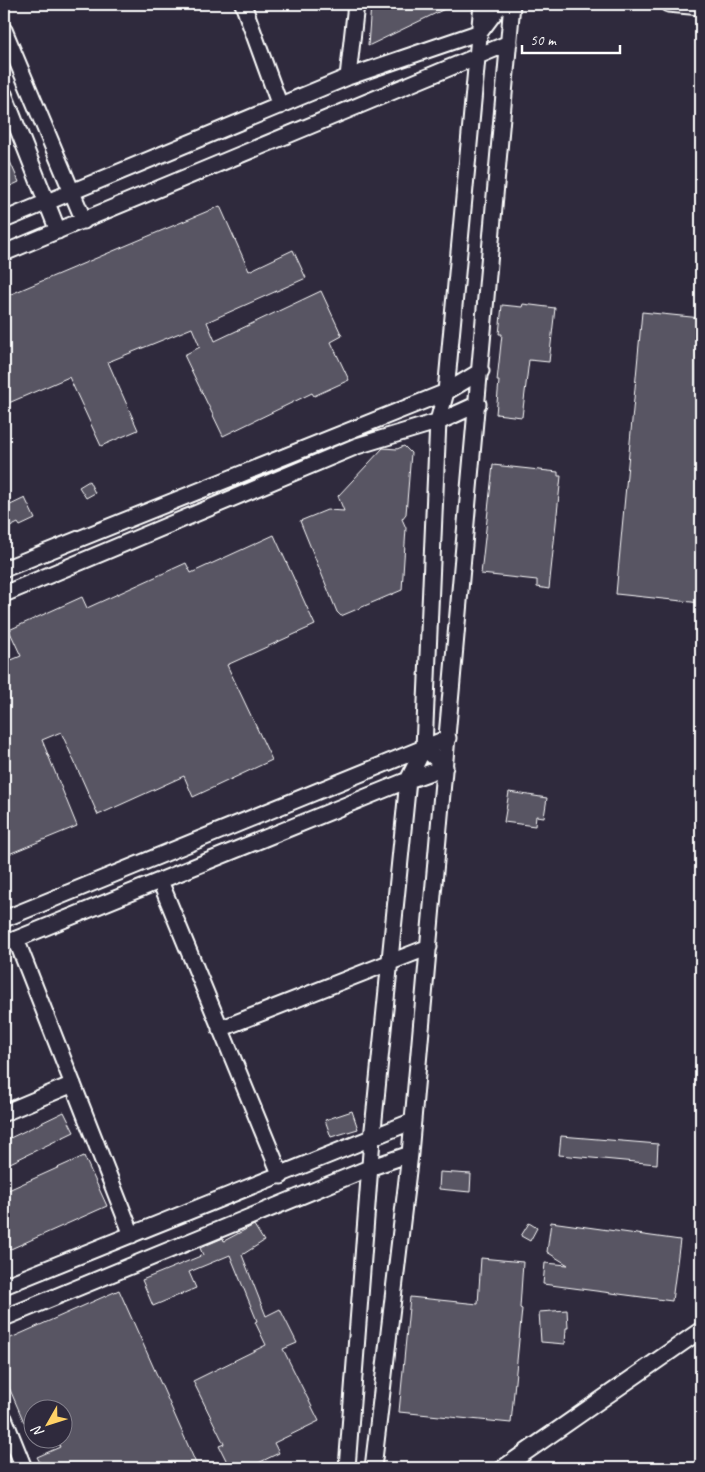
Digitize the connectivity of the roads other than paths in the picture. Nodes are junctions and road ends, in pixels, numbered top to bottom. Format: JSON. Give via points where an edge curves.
{"nodes":[{"id":1,"x":243,"y":4,"type":"edge"},
{"id":2,"x":356,"y":4,"type":"edge"},
{"id":3,"x":482,"y":4,"type":"edge"},
{"id":4,"x":501,"y":4,"type":"edge"},
{"id":5,"x":512,"y":4,"type":"edge"},
{"id":6,"x":668,"y":4,"type":"edge"},
{"id":7,"x":701,"y":7,"type":"edge"},
{"id":8,"x":4,"y":30,"type":"edge"},
{"id":9,"x":480,"y":32,"type":"junction"},
{"id":10,"x":509,"y":43,"type":"junction"},
{"id":11,"x":476,"y":56,"type":"junction"},
{"id":12,"x":348,"y":77,"type":"junction"},
{"id":13,"x":4,"y":94,"type":"edge"},
{"id":14,"x":280,"y":106,"type":"junction"},
{"id":15,"x":71,"y":192,"type":"junction"},
{"id":16,"x":47,"y":202,"type":"junction"},
{"id":17,"x":4,"y":220,"type":"edge"},
{"id":18,"x":84,"y":220,"type":"junction"},
{"id":19,"x":58,"y":231,"type":"junction"},
{"id":20,"x":4,"y":253,"type":"edge"},
{"id":21,"x":481,"y":371,"type":"junction"},
{"id":22,"x":446,"y":392,"type":"junction"},
{"id":23,"x":478,"y":404,"type":"junction"},
{"id":24,"x":438,"y":422,"type":"junction"},
{"id":25,"x":4,"y":569,"type":"edge"},
{"id":26,"x":4,"y":594,"type":"edge"},
{"id":27,"x":448,"y":738,"type":"junction"},
{"id":28,"x":424,"y":748,"type":"junction"},
{"id":29,"x":445,"y":767,"type":"junction"},
{"id":30,"x":408,"y":780,"type":"junction"},
{"id":31,"x":160,"y":881,"type":"junction"},
{"id":32,"x":4,"y":919,"type":"edge"},
{"id":33,"x":10,"y":942,"type":"edge"},
{"id":34,"x":429,"y":947,"type":"junction"},
{"id":35,"x":390,"y":962,"type":"junction"},
{"id":36,"x":220,"y":1029,"type":"junction"},
{"id":37,"x":73,"y":1084,"type":"junction"},
{"id":38,"x":4,"y":1113,"type":"edge"},
{"id":39,"x":413,"y":1121,"type":"junction"},
{"id":40,"x":372,"y":1140,"type":"junction"},
{"id":41,"x":410,"y":1154,"type":"junction"},
{"id":42,"x":370,"y":1168,"type":"junction"},
{"id":43,"x":280,"y":1176,"type":"junction"},
{"id":44,"x":132,"y":1235,"type":"junction"},
{"id":45,"x":95,"y":1250,"type":"junction"},
{"id":46,"x":107,"y":1275,"type":"junction"},
{"id":47,"x":4,"y":1286,"type":"edge"},
{"id":48,"x":4,"y":1318,"type":"edge"},
{"id":49,"x":701,"y":1330,"type":"edge"},
{"id":50,"x":4,"y":1418,"type":"edge"},
{"id":51,"x":24,"y":1468,"type":"edge"},
{"id":52,"x":347,"y":1468,"type":"edge"},
{"id":53,"x":373,"y":1468,"type":"edge"},
{"id":54,"x":503,"y":1468,"type":"edge"}],
"edges":[{"from":1,"to":14,"type":"street"},
{"from":2,"to":12,"type":"street"},
{"from":3,"to":9,"type":"street"},
{"from":4,"to":9,"type":"street"},
{"from":5,"to":10,"type":"street"},
{"from":6,"to":7,"type":"street"},
{"from":8,"to":15,"type":"street"},
{"from":9,"to":11,"type":"street"},
{"from":9,"to":12,"type":"street"},
{"from":10,"to":11,"type":"street"},
{"from":10,"to":21,"type":"street"},
{"from":11,"to":18,"type":"street"},
{"from":11,"to":22,"type":"street"},
{"from":12,"to":14,"type":"street"},
{"from":13,"to":16,"type":"street"},
{"from":14,"to":15,"type":"street"},
{"from":15,"to":16,"type":"street"},
{"from":15,"to":18,"type":"street"},
{"from":16,"to":17,"type":"street"},
{"from":16,"to":19,"type":"street"},
{"from":18,"to":19,"type":"street"},
{"from":19,"to":20,"type":"street"},
{"from":21,"to":22,"type":"street"},
{"from":21,"to":23,"type":"street"},
{"from":22,"to":24,"type":"street"},
{"from":22,"to":25,"type":"street"},
{"from":23,"to":24,"type":"street"},
{"from":23,"to":27,"type":"street"},
{"from":24,"to":26,"type":"street","via":[[357,446]]},
{"from":24,"to":28,"type":"street"},
{"from":27,"to":28,"type":"street"},
{"from":27,"to":29,"type":"street"},
{"from":28,"to":29,"type":"street"},
{"from":28,"to":30,"type":"street"},
{"from":28,"to":32,"type":"street"},
{"from":29,"to":30,"type":"street"},
{"from":29,"to":34,"type":"street"},
{"from":30,"to":31,"type":"street"},
{"from":30,"to":35,"type":"street"},
{"from":31,"to":33,"type":"street"},
{"from":31,"to":36,"type":"street"},
{"from":33,"to":37,"type":"street"},
{"from":34,"to":35,"type":"street"},
{"from":34,"to":39,"type":"street"},
{"from":35,"to":36,"type":"street"},
{"from":35,"to":40,"type":"street"},
{"from":36,"to":43,"type":"street"},
{"from":37,"to":38,"type":"street"},
{"from":37,"to":44,"type":"street"},
{"from":39,"to":40,"type":"street"},
{"from":39,"to":41,"type":"street"},
{"from":40,"to":42,"type":"street"},
{"from":40,"to":43,"type":"street"},
{"from":41,"to":42,"type":"street"},
{"from":41,"to":53,"type":"street"},
{"from":42,"to":46,"type":"street"},
{"from":42,"to":52,"type":"street"},
{"from":43,"to":44,"type":"street"},
{"from":44,"to":45,"type":"street"},
{"from":45,"to":46,"type":"street"},
{"from":45,"to":47,"type":"street"},
{"from":46,"to":48,"type":"street"},
{"from":49,"to":54,"type":"street"},
{"from":50,"to":51,"type":"street"}]}
